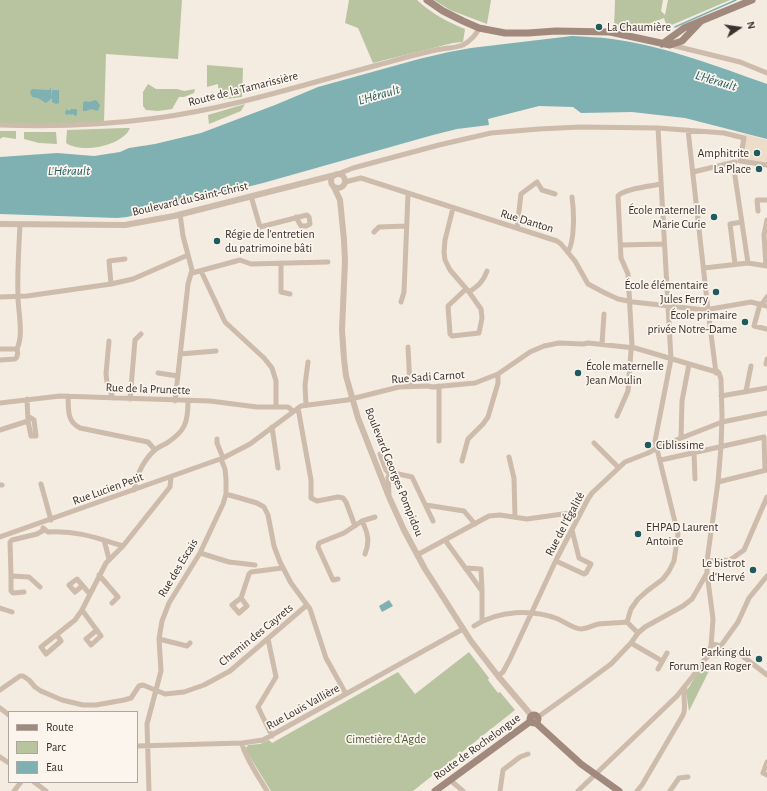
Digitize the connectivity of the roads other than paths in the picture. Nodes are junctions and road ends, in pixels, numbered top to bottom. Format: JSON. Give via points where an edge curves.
{"nodes":[{"id":1,"x":427,"y":0,"type":"edge"},
{"id":2,"x":752,"y":0,"type":"edge"},
{"id":3,"x":701,"y":21,"type":"junction"},
{"id":4,"x":479,"y":28,"type":"junction"},
{"id":5,"x":678,"y":32,"type":"junction"},
{"id":6,"x":662,"y":44,"type":"junction"},
{"id":7,"x":673,"y":45,"type":"junction"},
{"id":8,"x":767,"y":73,"type":"edge"},
{"id":9,"x":0,"y":125,"type":"edge"},
{"id":10,"x":658,"y":128,"type":"junction"},
{"id":11,"x":688,"y":130,"type":"junction"},
{"id":12,"x":740,"y":161,"type":"junction"},
{"id":13,"x":733,"y":163,"type":"junction"},
{"id":14,"x":767,"y":165,"type":"edge"},
{"id":15,"x":693,"y":172,"type":"junction"},
{"id":16,"x":337,"y":175,"type":"junction"},
{"id":17,"x":312,"y":180,"type":"junction"},
{"id":18,"x":344,"y":184,"type":"junction"},
{"id":19,"x":661,"y":184,"type":"junction"},
{"id":20,"x":333,"y":186,"type":"junction"},
{"id":21,"x":408,"y":194,"type":"junction"},
{"id":22,"x":555,"y":194,"type":"dead end"},
{"id":23,"x":251,"y":196,"type":"junction"},
{"id":24,"x":572,"y":197,"type":"dead end"},
{"id":25,"x":340,"y":200,"type":"junction"},
{"id":26,"x":767,"y":200,"type":"edge"},
{"id":27,"x":453,"y":208,"type":"junction"},
{"id":28,"x":758,"y":211,"type":"dead end"},
{"id":29,"x":180,"y":214,"type":"junction"},
{"id":30,"x":296,"y":217,"type":"dead end"},
{"id":31,"x":767,"y":220,"type":"edge"},
{"id":32,"x":742,"y":222,"type":"junction"},
{"id":33,"x":0,"y":224,"type":"edge"},
{"id":34,"x":20,"y":224,"type":"junction"},
{"id":35,"x":406,"y":226,"type":"junction"},
{"id":36,"x":517,"y":228,"type":"junction"},
{"id":37,"x":374,"y":232,"type":"dead end"},
{"id":38,"x":664,"y":244,"type":"junction"},
{"id":39,"x":621,"y":245,"type":"junction"},
{"id":40,"x":568,"y":252,"type":"junction"},
{"id":41,"x":188,"y":255,"type":"junction"},
{"id":42,"x":126,"y":259,"type":"dead end"},
{"id":43,"x":328,"y":262,"type":"dead end"},
{"id":44,"x":281,"y":263,"type":"junction"},
{"id":45,"x":735,"y":264,"type":"junction"},
{"id":46,"x":748,"y":264,"type":"junction"},
{"id":47,"x":766,"y":266,"type":"edge"},
{"id":48,"x":704,"y":268,"type":"junction"},
{"id":49,"x":201,"y":271,"type":"junction"},
{"id":50,"x":487,"y":271,"type":"dead end"},
{"id":51,"x":192,"y":273,"type":"junction"},
{"id":52,"x":111,"y":284,"type":"junction"},
{"id":53,"x":468,"y":291,"type":"junction"},
{"id":54,"x":290,"y":294,"type":"dead end"},
{"id":55,"x":0,"y":297,"type":"edge"},
{"id":56,"x":18,"y":297,"type":"junction"},
{"id":57,"x":767,"y":297,"type":"edge"},
{"id":58,"x":401,"y":302,"type":"dead end"},
{"id":59,"x":630,"y":302,"type":"junction"},
{"id":60,"x":763,"y":305,"type":"edge"},
{"id":61,"x":668,"y":306,"type":"junction"},
{"id":62,"x":708,"y":310,"type":"junction"},
{"id":63,"x":604,"y":314,"type":"dead end"},
{"id":64,"x":767,"y":330,"type":"edge"},
{"id":65,"x":141,"y":334,"type":"dead end"},
{"id":66,"x":109,"y":341,"type":"dead end"},
{"id":67,"x":602,"y":344,"type":"junction"},
{"id":68,"x":408,"y":347,"type":"dead end"},
{"id":69,"x":632,"y":348,"type":"junction"},
{"id":70,"x":0,"y":349,"type":"edge"},
{"id":71,"x":17,"y":349,"type":"junction"},
{"id":72,"x":216,"y":351,"type":"dead end"},
{"id":73,"x":180,"y":354,"type":"junction"},
{"id":74,"x":671,"y":359,"type":"junction"},
{"id":75,"x":0,"y":360,"type":"edge"},
{"id":76,"x":308,"y":362,"type":"dead end"},
{"id":77,"x":689,"y":364,"type":"junction"},
{"id":78,"x":751,"y":366,"type":"dead end"},
{"id":79,"x":717,"y":371,"type":"junction"},
{"id":80,"x":158,"y":373,"type":"dead end"},
{"id":81,"x":498,"y":374,"type":"junction"},
{"id":82,"x":178,"y":376,"type":"junction"},
{"id":83,"x":439,"y":386,"type":"junction"},
{"id":84,"x":410,"y":387,"type":"junction"},
{"id":85,"x":767,"y":388,"type":"edge"},
{"id":86,"x":746,"y":391,"type":"junction"},
{"id":87,"x":68,"y":396,"type":"junction"},
{"id":88,"x":721,"y":396,"type":"junction"},
{"id":89,"x":113,"y":398,"type":"junction"},
{"id":90,"x":352,"y":398,"type":"junction"},
{"id":91,"x":27,"y":399,"type":"junction"},
{"id":92,"x":130,"y":399,"type":"junction"},
{"id":93,"x":175,"y":401,"type":"junction"},
{"id":94,"x":188,"y":401,"type":"junction"},
{"id":95,"x":0,"y":403,"type":"edge"},
{"id":96,"x":306,"y":405,"type":"junction"},
{"id":97,"x":276,"y":407,"type":"junction"},
{"id":98,"x":296,"y":409,"type":"junction"},
{"id":99,"x":767,"y":413,"type":"edge"},
{"id":100,"x":617,"y":416,"type":"dead end"},
{"id":101,"x":722,"y":422,"type":"junction"},
{"id":102,"x":272,"y":428,"type":"junction"},
{"id":103,"x":0,"y":430,"type":"edge"},
{"id":104,"x":681,"y":438,"type":"junction"},
{"id":105,"x":217,"y":439,"type":"dead end"},
{"id":106,"x":439,"y":441,"type":"dead end"},
{"id":107,"x":594,"y":443,"type":"dead end"},
{"id":108,"x":721,"y":447,"type":"junction"},
{"id":109,"x":657,"y":448,"type":"junction"},
{"id":110,"x":155,"y":450,"type":"junction"},
{"id":111,"x":694,"y":453,"type":"junction"},
{"id":112,"x":380,"y":454,"type":"dead end"},
{"id":113,"x":509,"y":457,"type":"dead end"},
{"id":114,"x":222,"y":459,"type":"junction"},
{"id":115,"x":661,"y":460,"type":"junction"},
{"id":116,"x":462,"y":461,"type":"dead end"},
{"id":117,"x":618,"y":467,"type":"junction"},
{"id":118,"x":278,"y":468,"type":"dead end"},
{"id":119,"x":766,"y":470,"type":"edge"},
{"id":120,"x":390,"y":474,"type":"junction"},
{"id":121,"x":171,"y":477,"type":"junction"},
{"id":122,"x":695,"y":479,"type":"dead end"},
{"id":123,"x":718,"y":482,"type":"junction"},
{"id":124,"x":41,"y":484,"type":"dead end"},
{"id":125,"x":134,"y":490,"type":"junction"},
{"id":126,"x":226,"y":494,"type":"junction"},
{"id":127,"x":390,"y":497,"type":"junction"},
{"id":128,"x":767,"y":497,"type":"edge"},
{"id":129,"x":426,"y":505,"type":"junction"},
{"id":130,"x":584,"y":507,"type":"junction"},
{"id":131,"x":572,"y":514,"type":"junction"},
{"id":132,"x":375,"y":516,"type":"dead end"},
{"id":133,"x":515,"y":517,"type":"junction"},
{"id":134,"x":51,"y":520,"type":"junction"},
{"id":135,"x":362,"y":521,"type":"junction"},
{"id":136,"x":433,"y":521,"type":"dead end"},
{"id":137,"x":576,"y":521,"type":"junction"},
{"id":138,"x":41,"y":523,"type":"junction"},
{"id":139,"x":475,"y":524,"type":"junction"},
{"id":140,"x":355,"y":526,"type":"junction"},
{"id":141,"x":44,"y":530,"type":"junction"},
{"id":142,"x":572,"y":530,"type":"junction"},
{"id":143,"x":0,"y":537,"type":"edge"},
{"id":144,"x":104,"y":540,"type":"junction"},
{"id":145,"x":445,"y":540,"type":"junction"},
{"id":146,"x":123,"y":546,"type":"junction"},
{"id":147,"x":200,"y":553,"type":"junction"},
{"id":148,"x":365,"y":554,"type":"dead end"},
{"id":149,"x":417,"y":555,"type":"junction"},
{"id":150,"x":109,"y":559,"type":"junction"},
{"id":151,"x":556,"y":561,"type":"junction"},
{"id":152,"x":707,"y":561,"type":"junction"},
{"id":153,"x":255,"y":565,"type":"dead end"},
{"id":154,"x":282,"y":568,"type":"junction"},
{"id":155,"x":465,"y":568,"type":"junction"},
{"id":156,"x":707,"y":573,"type":"junction"},
{"id":157,"x":99,"y":575,"type":"junction"},
{"id":158,"x":11,"y":576,"type":"junction"},
{"id":159,"x":767,"y":576,"type":"edge"},
{"id":160,"x":338,"y":579,"type":"dead end"},
{"id":161,"x":82,"y":586,"type":"dead end"},
{"id":162,"x":40,"y":587,"type":"dead end"},
{"id":163,"x":482,"y":591,"type":"junction"},
{"id":164,"x":24,"y":592,"type":"dead end"},
{"id":165,"x":89,"y":593,"type":"junction"},
{"id":166,"x":241,"y":598,"type":"dead end"},
{"id":167,"x":112,"y":603,"type":"dead end"},
{"id":168,"x":307,"y":606,"type":"junction"},
{"id":169,"x":0,"y":608,"type":"edge"},
{"id":170,"x":82,"y":610,"type":"junction"},
{"id":171,"x":12,"y":612,"type":"dead end"},
{"id":172,"x":532,"y":613,"type":"junction"},
{"id":173,"x":482,"y":621,"type":"junction"},
{"id":174,"x":627,"y":622,"type":"junction"},
{"id":175,"x":474,"y":626,"type":"dead end"},
{"id":176,"x":463,"y":629,"type":"junction"},
{"id":177,"x":98,"y":630,"type":"dead end"},
{"id":178,"x":638,"y":633,"type":"junction"},
{"id":179,"x":57,"y":635,"type":"dead end"},
{"id":180,"x":160,"y":639,"type":"junction"},
{"id":181,"x":268,"y":639,"type":"junction"},
{"id":182,"x":190,"y":643,"type":"dead end"},
{"id":183,"x":631,"y":643,"type":"junction"},
{"id":184,"x":711,"y":647,"type":"junction"},
{"id":185,"x":720,"y":649,"type":"junction"},
{"id":186,"x":667,"y":653,"type":"dead end"},
{"id":187,"x":711,"y":654,"type":"junction"},
{"id":188,"x":662,"y":661,"type":"junction"},
{"id":189,"x":658,"y":669,"type":"dead end"},
{"id":190,"x":767,"y":675,"type":"edge"},
{"id":191,"x":498,"y":676,"type":"junction"},
{"id":192,"x":686,"y":686,"type":"junction"},
{"id":193,"x":0,"y":690,"type":"edge"},
{"id":194,"x":156,"y":691,"type":"junction"},
{"id":195,"x":346,"y":694,"type":"junction"},
{"id":196,"x":0,"y":708,"type":"edge"},
{"id":197,"x":8,"y":714,"type":"edge"},
{"id":198,"x":534,"y":719,"type":"junction"},
{"id":199,"x":272,"y":736,"type":"junction"},
{"id":200,"x":242,"y":743,"type":"junction"},
{"id":201,"x":148,"y":745,"type":"junction"},
{"id":202,"x":138,"y":746,"type":"edge"},
{"id":203,"x":528,"y":754,"type":"dead end"},
{"id":204,"x":767,"y":762,"type":"edge"},
{"id":205,"x":767,"y":774,"type":"edge"},
{"id":206,"x":595,"y":775,"type":"junction"},
{"id":207,"x":688,"y":777,"type":"dead end"},
{"id":208,"x":450,"y":780,"type":"junction"},
{"id":209,"x":20,"y":783,"type":"edge"},
{"id":210,"x":35,"y":783,"type":"edge"},
{"id":211,"x":642,"y":785,"type":"junction"},
{"id":212,"x":264,"y":790,"type":"edge"},
{"id":213,"x":14,"y":791,"type":"edge"},
{"id":214,"x":46,"y":791,"type":"edge"},
{"id":215,"x":149,"y":791,"type":"edge"},
{"id":216,"x":435,"y":791,"type":"edge"},
{"id":217,"x":463,"y":791,"type":"edge"},
{"id":218,"x":500,"y":791,"type":"edge"},
{"id":219,"x":578,"y":791,"type":"edge"},
{"id":220,"x":619,"y":791,"type":"edge"},
{"id":221,"x":637,"y":791,"type":"edge"},
{"id":222,"x":641,"y":791,"type":"edge"},
{"id":223,"x":670,"y":791,"type":"edge"}],
"edges":[{"from":1,"to":4,"type":"main road","via":[[443,11]]},
{"from":2,"to":3,"type":"main road"},
{"from":3,"to":5,"type":"main road"},
{"from":3,"to":7,"type":"main road","via":[[682,40]]},
{"from":4,"to":6,"type":"main road","via":[[528,34],[610,32]]},
{"from":4,"to":9,"type":"street","name":"Route de la Tamarissière","via":[[474,36],[462,45],[203,110],[112,123]]},
{"from":5,"to":6,"type":"main road"},
{"from":5,"to":7,"type":"street"},
{"from":6,"to":7,"type":"main road"},
{"from":7,"to":8,"type":"street","via":[[740,62]]},
{"from":10,"to":11,"type":"street"},
{"from":10,"to":16,"type":"street","via":[[580,127],[491,133],[353,168]]},
{"from":10,"to":19,"type":"street"},
{"from":11,"to":12,"type":"street","via":[[724,133],[744,138]]},
{"from":11,"to":15,"type":"street"},
{"from":12,"to":13,"type":"street"},
{"from":12,"to":14,"type":"street"},
{"from":13,"to":15,"type":"street"},
{"from":13,"to":32,"type":"street"},
{"from":15,"to":48,"type":"street"},
{"from":16,"to":17,"type":"street","name":"Boulevard du Saint-Christ"},
{"from":16,"to":18,"type":"street","via":[[344,178]]},
{"from":16,"to":20,"type":"street","via":[[332,178]]},
{"from":17,"to":20,"type":"street","name":"Boulevard du Saint-Christ"},
{"from":17,"to":23,"type":"street","name":"Boulevard du Saint-Christ"},
{"from":18,"to":20,"type":"street","via":[[339,188]]},
{"from":18,"to":21,"type":"street","name":"Rue Danton","via":[[361,178]]},
{"from":18,"to":25,"type":"street","name":"Boulevard Georges Pompidou"},
{"from":19,"to":38,"type":"street"},
{"from":19,"to":39,"type":"street","via":[[620,193],[618,196]]},
{"from":20,"to":25,"type":"street","name":"Boulevard Georges Pompidou"},
{"from":21,"to":27,"type":"street","name":"Rue Danton"},
{"from":21,"to":35,"type":"street"},
{"from":22,"to":36,"type":"street","via":[[542,190],[537,182],[521,194]]},
{"from":23,"to":29,"type":"street","name":"Boulevard du Saint-Christ"},
{"from":23,"to":30,"type":"street","via":[[260,227]]},
{"from":24,"to":40,"type":"street","via":[[572,245]]},
{"from":25,"to":90,"type":"street","name":"Boulevard Georges Pompidou","via":[[345,261],[342,330],[346,376]]},
{"from":26,"to":28,"type":"street","via":[[757,200]]},
{"from":27,"to":36,"type":"street","name":"Rue Danton"},
{"from":27,"to":53,"type":"street","via":[[444,256],[450,270]]},
{"from":29,"to":34,"type":"street","name":"Boulevard du Saint-Christ","via":[[125,225]]},
{"from":29,"to":41,"type":"street"},
{"from":31,"to":47,"type":"street","via":[[764,236]]},
{"from":32,"to":45,"type":"street","via":[[730,224]]},
{"from":32,"to":46,"type":"street"},
{"from":33,"to":34,"type":"street","name":"Boulevard du Saint-Christ"},
{"from":34,"to":56,"type":"street"},
{"from":35,"to":37,"type":"street","via":[[379,227]]},
{"from":35,"to":58,"type":"street","via":[[404,292]]},
{"from":36,"to":40,"type":"street","name":"Rue Danton","via":[[557,241]]},
{"from":38,"to":39,"type":"street"},
{"from":38,"to":61,"type":"street"},
{"from":39,"to":59,"type":"street","via":[[622,258],[628,274]]},
{"from":40,"to":59,"type":"street","name":"Rue Danton","via":[[588,284],[605,294]]},
{"from":41,"to":51,"type":"street"},
{"from":41,"to":52,"type":"street","via":[[133,279]]},
{"from":42,"to":52,"type":"street","via":[[109,261]]},
{"from":43,"to":44,"type":"street"},
{"from":44,"to":49,"type":"street","via":[[251,264],[240,260]]},
{"from":44,"to":54,"type":"street","via":[[281,292]]},
{"from":45,"to":46,"type":"street"},
{"from":45,"to":48,"type":"street"},
{"from":46,"to":47,"type":"street"},
{"from":48,"to":62,"type":"street"},
{"from":49,"to":51,"type":"street"},
{"from":49,"to":97,"type":"street","via":[[225,322],[272,368],[276,381]]},
{"from":50,"to":53,"type":"street","via":[[478,286]]},
{"from":51,"to":73,"type":"street","via":[[188,284]]},
{"from":52,"to":56,"type":"street"},
{"from":53,"to":53,"type":"street","via":[[481,309],[480,333],[452,336],[448,306]]},
{"from":55,"to":56,"type":"street"},
{"from":56,"to":71,"type":"street","via":[[20,323]]},
{"from":57,"to":60,"type":"street"},
{"from":59,"to":61,"type":"street","name":"Rue Danton"},
{"from":59,"to":69,"type":"street"},
{"from":60,"to":62,"type":"street","name":"Rue Danton","via":[[750,302]]},
{"from":60,"to":64,"type":"street","via":[[754,326]]},
{"from":61,"to":62,"type":"street","name":"Rue Danton"},
{"from":61,"to":74,"type":"street"},
{"from":62,"to":79,"type":"street"},
{"from":63,"to":67,"type":"street"},
{"from":65,"to":92,"type":"street","via":[[135,340]]},
{"from":66,"to":89,"type":"street","via":[[106,374]]},
{"from":67,"to":69,"type":"street","name":"Rue Sadi Carnot"},
{"from":67,"to":81,"type":"street","name":"Rue Sadi Carnot","via":[[559,343],[544,346],[530,352]]},
{"from":68,"to":84,"type":"street"},
{"from":69,"to":74,"type":"street","name":"Rue Sadi Carnot"},
{"from":69,"to":100,"type":"street","via":[[628,391]]},
{"from":70,"to":71,"type":"street"},
{"from":71,"to":75,"type":"street","via":[[16,358]]},
{"from":72,"to":73,"type":"street"},
{"from":73,"to":82,"type":"street"},
{"from":74,"to":77,"type":"street","name":"Rue Sadi Carnot"},
{"from":74,"to":109,"type":"street","via":[[655,441]]},
{"from":76,"to":96,"type":"street"},
{"from":77,"to":79,"type":"street","name":"Rue Sadi Carnot"},
{"from":77,"to":104,"type":"street","via":[[682,401]]},
{"from":78,"to":86,"type":"street"},
{"from":79,"to":88,"type":"street","via":[[721,379]]},
{"from":80,"to":82,"type":"street"},
{"from":81,"to":83,"type":"street","name":"Rue Sadi Carnot","via":[[475,383]]},
{"from":81,"to":116,"type":"street","via":[[488,417],[468,439]]},
{"from":82,"to":93,"type":"street"},
{"from":83,"to":84,"type":"street","name":"Rue Sadi Carnot"},
{"from":83,"to":106,"type":"street"},
{"from":84,"to":90,"type":"street","name":"Rue Sadi Carnot","via":[[393,388]]},
{"from":85,"to":86,"type":"street"},
{"from":86,"to":88,"type":"street"},
{"from":87,"to":89,"type":"street","name":"Rue de la Prunette"},
{"from":87,"to":91,"type":"street","name":"Rue de la Prunette"},
{"from":87,"to":110,"type":"street","via":[[69,417],[74,425],[148,442]]},
{"from":88,"to":101,"type":"street"},
{"from":89,"to":92,"type":"street","name":"Rue de la Prunette"},
{"from":90,"to":96,"type":"street","name":"Rue Sadi Carnot"},
{"from":90,"to":127,"type":"street","name":"Boulevard Georges Pompidou"},
{"from":91,"to":95,"type":"street","name":"Rue de la Prunette"},
{"from":91,"to":103,"type":"street","via":[[29,419]]},
{"from":92,"to":93,"type":"street","name":"Rue de la Prunette"},
{"from":93,"to":94,"type":"street","name":"Rue de la Prunette"},
{"from":94,"to":97,"type":"street","name":"Rue de la Prunette"},
{"from":94,"to":110,"type":"street","via":[[186,425],[176,436]]},
{"from":96,"to":98,"type":"street","name":"Rue Sadi Carnot"},
{"from":97,"to":98,"type":"street","name":"Rue de la Prunette"},
{"from":98,"to":102,"type":"street","name":"Rue Lucien Petit"},
{"from":98,"to":140,"type":"street","via":[[311,480],[311,498],[317,501],[343,498]]},
{"from":99,"to":101,"type":"street","name":"Rue de l'Égalité"},
{"from":101,"to":104,"type":"street","name":"Rue de l'Égalité"},
{"from":101,"to":108,"type":"street"},
{"from":102,"to":114,"type":"street","name":"Rue Lucien Petit","via":[[250,444]]},
{"from":102,"to":118,"type":"street"},
{"from":104,"to":109,"type":"street","name":"Rue de l'Égalité"},
{"from":105,"to":114,"type":"street"},
{"from":107,"to":117,"type":"street"},
{"from":108,"to":111,"type":"street"},
{"from":108,"to":119,"type":"street","via":[[764,437]]},
{"from":108,"to":123,"type":"street"},
{"from":109,"to":115,"type":"street"},
{"from":109,"to":117,"type":"street","name":"Rue de l'Égalité"},
{"from":110,"to":125,"type":"street","via":[[141,466]]},
{"from":111,"to":115,"type":"street"},
{"from":111,"to":122,"type":"street"},
{"from":112,"to":120,"type":"street"},
{"from":113,"to":133,"type":"street","via":[[514,478]]},
{"from":114,"to":121,"type":"street","name":"Rue Lucien Petit"},
{"from":114,"to":126,"type":"street","name":"Rue des Escais"},
{"from":115,"to":174,"type":"street","via":[[678,529],[676,554],[663,579],[638,599],[631,609]]},
{"from":117,"to":130,"type":"street","name":"Rue de l'Égalité","via":[[592,493]]},
{"from":119,"to":123,"type":"street"},
{"from":120,"to":127,"type":"street"},
{"from":120,"to":129,"type":"street","via":[[412,477]]},
{"from":121,"to":125,"type":"street","name":"Rue Lucien Petit"},
{"from":121,"to":146,"type":"street","via":[[170,487]]},
{"from":123,"to":152,"type":"street"},
{"from":124,"to":134,"type":"street"},
{"from":125,"to":134,"type":"street","name":"Rue Lucien Petit"},
{"from":126,"to":147,"type":"street","name":"Rue des Escais","via":[[219,516]]},
{"from":126,"to":154,"type":"street","via":[[264,507]]},
{"from":127,"to":149,"type":"street","name":"Boulevard Georges Pompidou"},
{"from":128,"to":152,"type":"street","via":[[744,550],[730,560]]},
{"from":129,"to":136,"type":"street"},
{"from":129,"to":139,"type":"street","via":[[464,511]]},
{"from":130,"to":131,"type":"street"},
{"from":130,"to":137,"type":"street","name":"Rue de l'Égalité"},
{"from":131,"to":133,"type":"street","via":[[527,519]]},
{"from":131,"to":137,"type":"street","via":[[576,516]]},
{"from":132,"to":135,"type":"street"},
{"from":133,"to":139,"type":"street","via":[[500,515]]},
{"from":134,"to":138,"type":"street","name":"Rue Lucien Petit"},
{"from":135,"to":140,"type":"street"},
{"from":135,"to":148,"type":"street","via":[[369,539]]},
{"from":137,"to":142,"type":"street","name":"Rue de l'Égalité"},
{"from":138,"to":141,"type":"street"},
{"from":138,"to":143,"type":"street","name":"Rue Lucien Petit"},
{"from":139,"to":145,"type":"street"},
{"from":140,"to":160,"type":"street","via":[[319,543],[318,547],[333,580]]},
{"from":141,"to":144,"type":"street","via":[[82,534]]},
{"from":141,"to":158,"type":"street","via":[[10,542]]},
{"from":142,"to":151,"type":"street","name":"Rue de l'Égalité"},
{"from":142,"to":151,"type":"street","via":[[579,558],[591,566],[584,574]]},
{"from":144,"to":146,"type":"street"},
{"from":144,"to":150,"type":"street"},
{"from":145,"to":149,"type":"street"},
{"from":145,"to":155,"type":"street"},
{"from":146,"to":150,"type":"street"},
{"from":147,"to":153,"type":"street","via":[[228,562]]},
{"from":147,"to":180,"type":"street","name":"Rue des Escais","via":[[169,603],[162,621]]},
{"from":149,"to":176,"type":"street","name":"Boulevard Georges Pompidou"},
{"from":150,"to":157,"type":"street"},
{"from":151,"to":172,"type":"street","name":"Rue de l'Égalité"},
{"from":152,"to":156,"type":"street"},
{"from":154,"to":166,"type":"street","via":[[251,572]]},
{"from":154,"to":168,"type":"street"},
{"from":155,"to":163,"type":"street"},
{"from":155,"to":163,"type":"street","via":[[481,569]]},
{"from":156,"to":178,"type":"street","name":"Route de Rochelongue","via":[[692,599]]},
{"from":156,"to":184,"type":"street","via":[[713,620]]},
{"from":157,"to":165,"type":"street"},
{"from":157,"to":167,"type":"street","via":[[118,597]]},
{"from":158,"to":162,"type":"street","via":[[29,577]]},
{"from":158,"to":164,"type":"street","via":[[11,591]]},
{"from":159,"to":185,"type":"street","via":[[750,598]]},
{"from":161,"to":165,"type":"street"},
{"from":163,"to":173,"type":"street"},
{"from":165,"to":170,"type":"street"},
{"from":168,"to":181,"type":"street","name":"Chemin des Cayrets"},
{"from":168,"to":195,"type":"street","via":[[326,658]]},
{"from":169,"to":171,"type":"street"},
{"from":170,"to":177,"type":"street"},
{"from":170,"to":179,"type":"street","via":[[71,624]]},
{"from":172,"to":173,"type":"street","via":[[509,614]]},
{"from":172,"to":174,"type":"street","via":[[557,619],[580,629],[599,624]]},
{"from":172,"to":191,"type":"street","name":"Rue de l'Égalité","via":[[503,672]]},
{"from":173,"to":175,"type":"street"},
{"from":174,"to":178,"type":"street"},
{"from":176,"to":191,"type":"street","name":"Boulevard Georges Pompidou"},
{"from":176,"to":195,"type":"street","name":"Rue Louis Vallière"},
{"from":178,"to":183,"type":"street","name":"Route de Rochelongue"},
{"from":180,"to":182,"type":"street","via":[[187,646]]},
{"from":180,"to":194,"type":"street","name":"Rue des Escais","via":[[161,671]]},
{"from":181,"to":194,"type":"street","name":"Chemin des Cayrets","via":[[230,671],[193,690],[165,694]]},
{"from":181,"to":199,"type":"street","via":[[276,677],[258,707]]},
{"from":183,"to":188,"type":"street"},
{"from":183,"to":198,"type":"street","name":"Route de Rochelongue","via":[[606,668]]},
{"from":184,"to":185,"type":"street","via":[[715,645]]},
{"from":184,"to":187,"type":"street"},
{"from":185,"to":187,"type":"street","via":[[717,655]]},
{"from":185,"to":190,"type":"street","via":[[736,651]]},
{"from":186,"to":188,"type":"street"},
{"from":187,"to":192,"type":"street","via":[[702,662]]},
{"from":188,"to":189,"type":"street"},
{"from":191,"to":198,"type":"street","name":"Boulevard Georges Pompidou"},
{"from":192,"to":206,"type":"street"},
{"from":192,"to":211,"type":"street","via":[[683,694],[685,711]]},
{"from":193,"to":194,"type":"street","name":"Chemin des Cayrets","via":[[20,676],[26,677],[41,691],[83,705],[131,698],[139,686],[143,685]]},
{"from":194,"to":201,"type":"street","name":"Rue des Escais","via":[[147,724]]},
{"from":195,"to":199,"type":"street","name":"Rue Louis Vallière"},
{"from":196,"to":197,"type":"street"},
{"from":198,"to":206,"type":"main road","name":"Boulevard Georges Pompidou","via":[[566,752]]},
{"from":198,"to":208,"type":"main road","name":"Route de Rochelongue"},
{"from":199,"to":200,"type":"street","name":"Rue Louis Vallière","via":[[257,742]]},
{"from":200,"to":201,"type":"street","name":"Rue Louis Vallière"},
{"from":200,"to":212,"type":"street"},
{"from":201,"to":202,"type":"street","name":"Rue Louis Vallière"},
{"from":201,"to":215,"type":"street","name":"Rue des Escais"},
{"from":203,"to":218,"type":"street","via":[[503,770]]},
{"from":204,"to":205,"type":"street","via":[[763,773]]},
{"from":206,"to":219,"type":"street"},
{"from":206,"to":220,"type":"main road","name":"Boulevard Georges Pompidou"},
{"from":207,"to":223,"type":"street","via":[[679,778]]},
{"from":208,"to":216,"type":"main road","name":"Route de Rochelongue"},
{"from":208,"to":217,"type":"street"},
{"from":209,"to":213,"type":"street"},
{"from":210,"to":214,"type":"street"},
{"from":211,"to":221,"type":"street"},
{"from":211,"to":222,"type":"street"}]}
